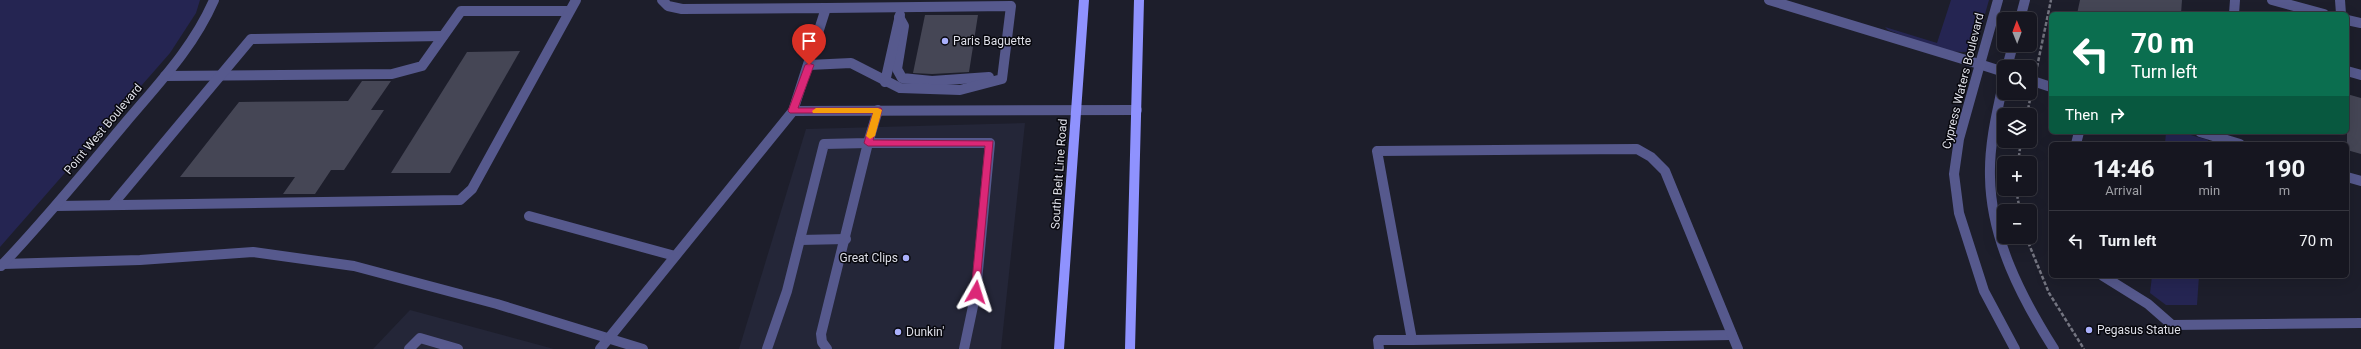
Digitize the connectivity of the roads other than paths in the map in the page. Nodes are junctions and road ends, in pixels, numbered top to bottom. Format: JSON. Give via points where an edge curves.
{"nodes":[{"id":1,"x":214,"y":0,"type":"edge"},
{"id":2,"x":576,"y":0,"type":"edge"},
{"id":3,"x":662,"y":0,"type":"edge"},
{"id":4,"x":1084,"y":0,"type":"edge"},
{"id":5,"x":1139,"y":0,"type":"edge"},
{"id":6,"x":1769,"y":0,"type":"edge"},
{"id":7,"x":1998,"y":0,"type":"edge"},
{"id":8,"x":2025,"y":0,"type":"edge"},
{"id":9,"x":2235,"y":0,"type":"edge"},
{"id":10,"x":2272,"y":0,"type":"edge"},
{"id":11,"x":2340,"y":0,"type":"edge"},
{"id":12,"x":2285,"y":2,"type":"edge"},
{"id":13,"x":901,"y":7,"type":"junction"},
{"id":14,"x":826,"y":8,"type":"junction"},
{"id":15,"x":569,"y":11,"type":"junction"},
{"id":16,"x":2022,"y":12,"type":"edge"},
{"id":17,"x":2234,"y":12,"type":"edge"},
{"id":18,"x":2318,"y":12,"type":"edge"},
{"id":19,"x":2341,"y":12,"type":"edge"},
{"id":20,"x":899,"y":17,"type":"junction"},
{"id":21,"x":2349,"y":20,"type":"edge"},
{"id":22,"x":2361,"y":23,"type":"edge"},
{"id":23,"x":443,"y":36,"type":"junction"},
{"id":24,"x":1980,"y":64,"type":"junction"},
{"id":25,"x":809,"y":65,"type":"junction"},
{"id":26,"x":1997,"y":70,"type":"edge"},
{"id":27,"x":2349,"y":72,"type":"edge"},
{"id":28,"x":1003,"y":73,"type":"junction"},
{"id":29,"x":2361,"y":75,"type":"edge"},
{"id":30,"x":165,"y":76,"type":"junction"},
{"id":31,"x":219,"y":76,"type":"junction"},
{"id":32,"x":885,"y":82,"type":"junction"},
{"id":33,"x":2037,"y":82,"type":"edge"},
{"id":34,"x":2049,"y":86,"type":"edge"},
{"id":35,"x":2000,"y":100,"type":"edge"},
{"id":36,"x":878,"y":110,"type":"junction"},
{"id":37,"x":1076,"y":110,"type":"junction"},
{"id":38,"x":1137,"y":110,"type":"junction"},
{"id":39,"x":793,"y":111,"type":"junction"},
{"id":40,"x":2207,"y":134,"type":"edge"},
{"id":41,"x":2233,"y":142,"type":"edge"},
{"id":42,"x":868,"y":143,"type":"junction"},
{"id":43,"x":2349,"y":178,"type":"edge"},
{"id":44,"x":2361,"y":181,"type":"edge"},
{"id":45,"x":113,"y":204,"type":"junction"},
{"id":46,"x":56,"y":206,"type":"junction"},
{"id":47,"x":529,"y":216,"type":"dead end"},
{"id":48,"x":846,"y":239,"type":"junction"},
{"id":49,"x":800,"y":240,"type":"junction"},
{"id":50,"x":675,"y":256,"type":"junction"},
{"id":51,"x":1,"y":265,"type":"edge"},
{"id":52,"x":2106,"y":278,"type":"edge"},
{"id":53,"x":2361,"y":323,"type":"edge"},
{"id":54,"x":1732,"y":335,"type":"junction"},
{"id":55,"x":609,"y":338,"type":"junction"},
{"id":56,"x":1412,"y":340,"type":"junction"},
{"id":57,"x":409,"y":349,"type":"edge"},
{"id":58,"x":458,"y":349,"type":"edge"},
{"id":59,"x":600,"y":349,"type":"edge"},
{"id":60,"x":643,"y":349,"type":"edge"},
{"id":61,"x":767,"y":349,"type":"edge"},
{"id":62,"x":827,"y":349,"type":"edge"},
{"id":63,"x":964,"y":349,"type":"edge"},
{"id":64,"x":1059,"y":349,"type":"edge"},
{"id":65,"x":1130,"y":349,"type":"edge"},
{"id":66,"x":1379,"y":349,"type":"edge"},
{"id":67,"x":1738,"y":349,"type":"edge"},
{"id":68,"x":2015,"y":349,"type":"edge"},
{"id":69,"x":2054,"y":349,"type":"edge"}],
"edges":[{"from":1,"to":30,"type":"street","name":"Point West Boulevard","via":[[201,29]]},
{"from":2,"to":15,"type":"street"},
{"from":3,"to":14,"type":"street","via":[[668,6],[682,9]]},
{"from":4,"to":37,"type":"main road","name":"South Belt Line Road"},
{"from":5,"to":38,"type":"main road"},
{"from":6,"to":24,"type":"street"},
{"from":7,"to":24,"type":"street","name":"Cypress Waters Boulevard"},
{"from":8,"to":16,"type":"street"},
{"from":9,"to":17,"type":"street"},
{"from":10,"to":12,"type":"street"},
{"from":11,"to":19,"type":"street"},
{"from":12,"to":18,"type":"street"},
{"from":13,"to":14,"type":"street"},
{"from":13,"to":20,"type":"street"},
{"from":13,"to":28,"type":"street","via":[[1012,6]]},
{"from":14,"to":25,"type":"street"},
{"from":15,"to":23,"type":"street","via":[[462,11]]},
{"from":15,"to":45,"type":"street","via":[[472,189],[460,200]]},
{"from":20,"to":28,"type":"street","via":[[904,26],[897,69],[898,75],[905,79],[982,79]]},
{"from":20,"to":32,"type":"street"},
{"from":21,"to":22,"type":"street"},
{"from":23,"to":31,"type":"street","via":[[422,66],[392,74]]},
{"from":23,"to":31,"type":"street","via":[[251,39]]},
{"from":24,"to":26,"type":"street"},
{"from":24,"to":68,"type":"street","name":"Cypress Waters Boulevard","via":[[1959,139],[1954,174],[1959,213],[1984,290]]},
{"from":25,"to":32,"type":"street","via":[[851,63]]},
{"from":25,"to":39,"type":"street"},
{"from":27,"to":29,"type":"street"},
{"from":28,"to":32,"type":"street","via":[[1002,78],[987,84],[960,90],[900,88]]},
{"from":30,"to":31,"type":"street"},
{"from":30,"to":46,"type":"street","name":"Point West Boulevard"},
{"from":31,"to":45,"type":"street"},
{"from":33,"to":34,"type":"street"},
{"from":35,"to":69,"type":"street","via":[[1993,140],[1990,188],[1996,226],[2008,263],[2038,324]]},
{"from":36,"to":37,"type":"street"},
{"from":36,"to":39,"type":"street"},
{"from":36,"to":42,"type":"street"},
{"from":37,"to":38,"type":"street"},
{"from":37,"to":64,"type":"main road","name":"South Belt Line Road"},
{"from":38,"to":65,"type":"main road"},
{"from":39,"to":50,"type":"street"},
{"from":40,"to":41,"type":"street"},
{"from":42,"to":48,"type":"street"},
{"from":42,"to":49,"type":"street","via":[[824,144]]},
{"from":42,"to":63,"type":"street","via":[[990,143],[976,292]]},
{"from":43,"to":44,"type":"street"},
{"from":45,"to":46,"type":"street"},
{"from":46,"to":51,"type":"street","name":"Point West Boulevard"},
{"from":47,"to":50,"type":"street"},
{"from":48,"to":49,"type":"street"},
{"from":48,"to":62,"type":"street","via":[[821,334],[822,342]]},
{"from":49,"to":61,"type":"street","via":[[787,291]]},
{"from":50,"to":55,"type":"street"},
{"from":51,"to":55,"type":"street","via":[[140,260],[253,252],[354,266],[497,304]]},
{"from":52,"to":53,"type":"street","via":[[2141,298],[2159,311],[2172,325]]},
{"from":54,"to":56,"type":"street"},
{"from":54,"to":56,"type":"street","via":[[1665,171],[1637,148],[1377,151]]},
{"from":54,"to":67,"type":"street"},
{"from":55,"to":59,"type":"street"},
{"from":55,"to":60,"type":"street"},
{"from":56,"to":66,"type":"street","via":[[1378,340]]},
{"from":57,"to":58,"type":"street","via":[[420,338]]}]}
